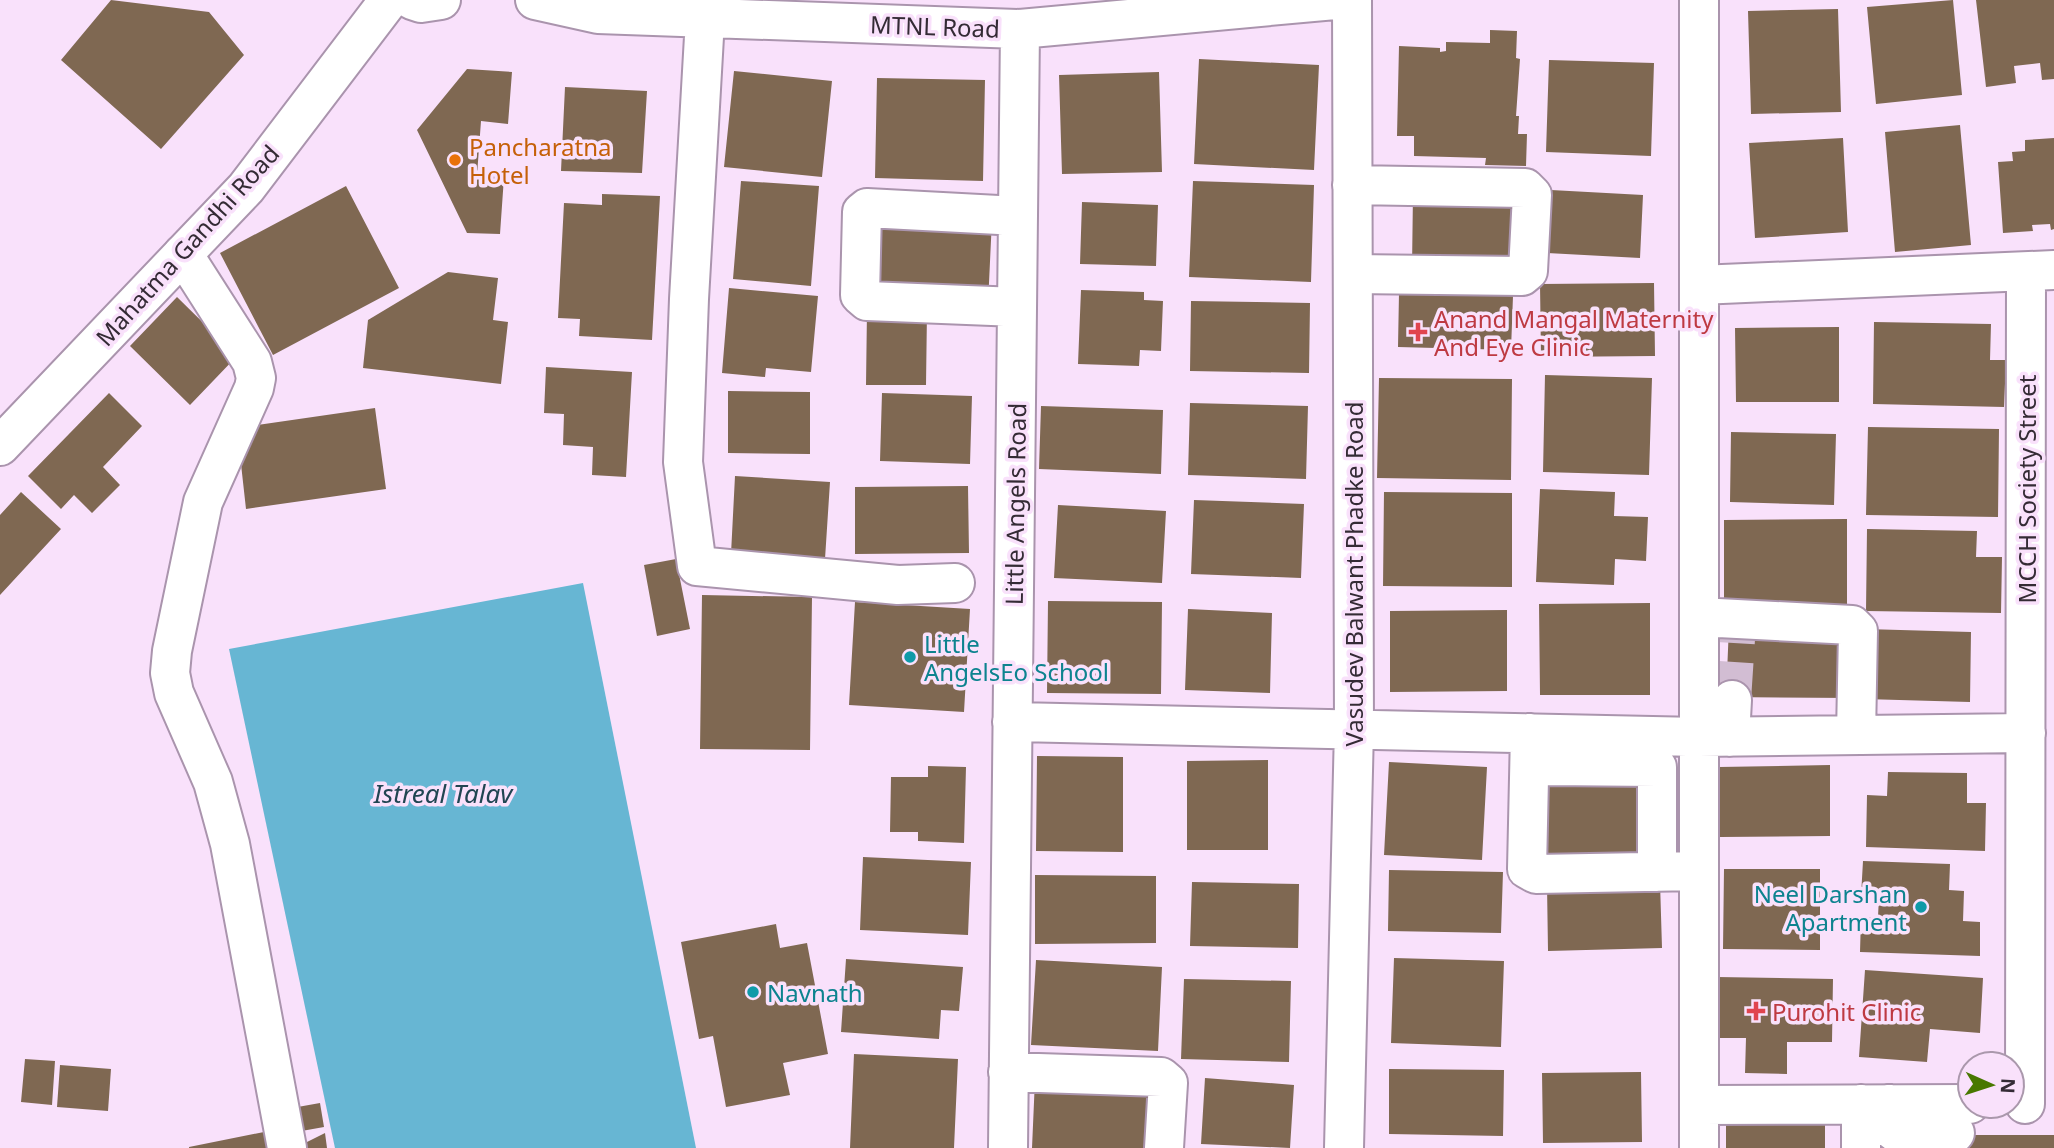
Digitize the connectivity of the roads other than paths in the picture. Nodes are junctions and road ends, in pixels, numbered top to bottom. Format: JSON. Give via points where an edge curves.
{"nodes":[{"id":1,"x":389,"y":0,"type":"edge"},
{"id":2,"x":412,"y":0,"type":"edge"},
{"id":3,"x":441,"y":0,"type":"edge"},
{"id":4,"x":535,"y":0,"type":"edge"},
{"id":5,"x":1335,"y":0,"type":"edge"},
{"id":6,"x":1352,"y":0,"type":"edge"},
{"id":7,"x":1699,"y":0,"type":"edge"},
{"id":8,"x":705,"y":19,"type":"junction"},
{"id":9,"x":1020,"y":29,"type":"junction"},
{"id":10,"x":1352,"y":185,"type":"junction"},
{"id":11,"x":183,"y":254,"type":"junction"},
{"id":12,"x":2040,"y":271,"type":"edge"},
{"id":13,"x":1353,"y":274,"type":"junction"},
{"id":14,"x":1699,"y":285,"type":"junction"},
{"id":15,"x":0,"y":446,"type":"edge"},
{"id":16,"x":955,"y":583,"type":"dead end"},
{"id":17,"x":1721,"y":626,"type":"junction"},
{"id":18,"x":1012,"y":722,"type":"junction"},
{"id":19,"x":1354,"y":729,"type":"junction"},
{"id":20,"x":1719,"y":729,"type":"junction"},
{"id":21,"x":1530,"y":733,"type":"junction"},
{"id":22,"x":2026,"y":733,"type":"junction"},
{"id":23,"x":1856,"y":735,"type":"junction"},
{"id":24,"x":1548,"y":766,"type":"dead end"},
{"id":25,"x":1657,"y":767,"type":"junction"},
{"id":26,"x":1699,"y":871,"type":"junction"},
{"id":27,"x":1657,"y":872,"type":"junction"},
{"id":28,"x":1008,"y":1072,"type":"junction"},
{"id":29,"x":2030,"y":1103,"type":"edge"},
{"id":30,"x":1875,"y":1104,"type":"junction"},
{"id":31,"x":1699,"y":1105,"type":"junction"},
{"id":32,"x":1959,"y":1122,"type":"edge"},
{"id":33,"x":287,"y":1148,"type":"edge"},
{"id":34,"x":1007,"y":1148,"type":"edge"},
{"id":35,"x":1164,"y":1148,"type":"edge"},
{"id":36,"x":1344,"y":1148,"type":"edge"},
{"id":37,"x":1699,"y":1148,"type":"edge"},
{"id":38,"x":1861,"y":1148,"type":"edge"}],
"edges":[{"from":1,"to":11,"type":"street","name":"Mahatma Gandhi Road","via":[[246,188]]},
{"from":2,"to":3,"type":"street"},
{"from":4,"to":8,"type":"street","name":"MTNL Road","via":[[598,14]]},
{"from":5,"to":9,"type":"street","name":"MTNL Road"},
{"from":6,"to":10,"type":"street","name":"Vasudev Balwant Phadke Road"},
{"from":7,"to":14,"type":"street"},
{"from":8,"to":9,"type":"street","name":"MTNL Road"},
{"from":8,"to":16,"type":"street","via":[[683,462],[697,566],[898,585]]},
{"from":9,"to":18,"type":"street","name":"Little Angels Road"},
{"from":10,"to":13,"type":"street","name":"Vasudev Balwant Phadke Road"},
{"from":10,"to":13,"type":"street","via":[[1525,188],[1532,195],[1528,271],[1522,276]]},
{"from":11,"to":15,"type":"street","name":"Mahatma Gandhi Road"},
{"from":11,"to":33,"type":"street","via":[[252,362],[256,378],[203,502],[170,673],[174,693],[213,782],[230,844]]},
{"from":12,"to":14,"type":"street"},
{"from":12,"to":22,"type":"street","name":"MCCH Society Street"},
{"from":13,"to":19,"type":"street","name":"Vasudev Balwant Phadke Road"},
{"from":14,"to":17,"type":"street"},
{"from":17,"to":20,"type":"street"},
{"from":17,"to":23,"type":"street","via":[[1852,625],[1858,631]]},
{"from":18,"to":19,"type":"street"},
{"from":18,"to":28,"type":"street","name":"Little Angels Road"},
{"from":19,"to":21,"type":"street"},
{"from":19,"to":36,"type":"street","name":"Vasudev Balwant Phadke Road"},
{"from":20,"to":21,"type":"street"},
{"from":20,"to":23,"type":"street"},
{"from":20,"to":25,"type":"street"},
{"from":20,"to":26,"type":"street"},
{"from":21,"to":27,"type":"street","via":[[1527,869],[1536,874]]},
{"from":22,"to":23,"type":"street"},
{"from":22,"to":29,"type":"street","name":"MCCH Society Street"},
{"from":24,"to":25,"type":"street"},
{"from":25,"to":27,"type":"street"},
{"from":26,"to":27,"type":"street"},
{"from":26,"to":31,"type":"street"},
{"from":28,"to":34,"type":"street","name":"Little Angels Road"},
{"from":28,"to":35,"type":"street","via":[[1161,1077],[1167,1083]]},
{"from":30,"to":31,"type":"street"},
{"from":30,"to":32,"type":"street"},
{"from":30,"to":38,"type":"street"},
{"from":31,"to":37,"type":"street"}]}
